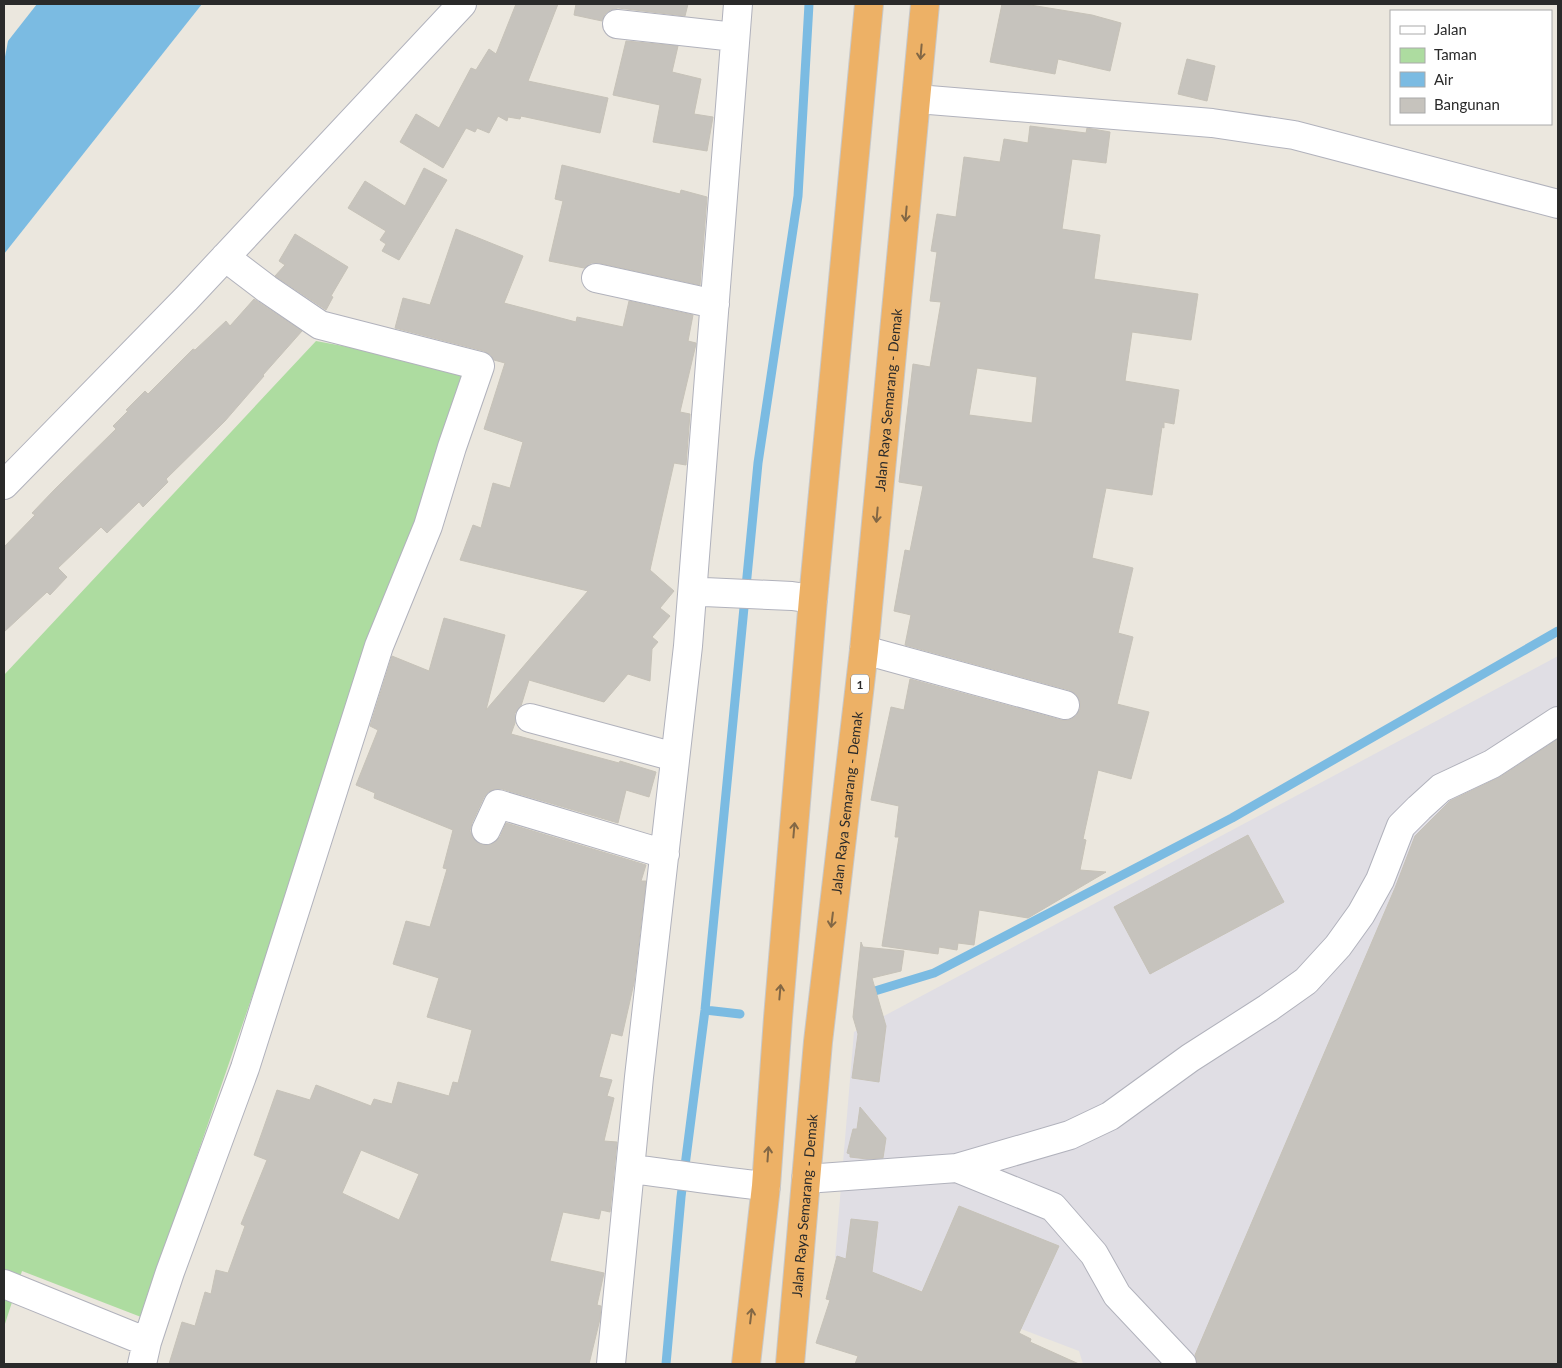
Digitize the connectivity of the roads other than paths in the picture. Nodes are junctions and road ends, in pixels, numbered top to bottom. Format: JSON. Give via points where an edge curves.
{"nodes":[{"id":1,"x":462,"y":4,"type":"edge"},
{"id":2,"x":738,"y":4,"type":"edge"},
{"id":3,"x":869,"y":4,"type":"edge"},
{"id":4,"x":925,"y":4,"type":"edge"},
{"id":5,"x":617,"y":24,"type":"dead end"},
{"id":6,"x":735,"y":37,"type":"junction"},
{"id":7,"x":917,"y":99,"type":"junction"},
{"id":8,"x":1558,"y":204,"type":"edge"},
{"id":9,"x":226,"y":257,"type":"junction"},
{"id":10,"x":596,"y":278,"type":"dead end"},
{"id":11,"x":715,"y":304,"type":"junction"},
{"id":12,"x":4,"y":485,"type":"edge"},
{"id":13,"x":698,"y":592,"type":"junction"},
{"id":14,"x":802,"y":598,"type":"junction"},
{"id":15,"x":864,"y":650,"type":"junction"},
{"id":16,"x":1065,"y":705,"type":"dead end"},
{"id":17,"x":530,"y":718,"type":"dead end"},
{"id":18,"x":1558,"y":721,"type":"edge"},
{"id":19,"x":675,"y":757,"type":"junction"},
{"id":20,"x":486,"y":830,"type":"dead end"},
{"id":21,"x":665,"y":854,"type":"junction"},
{"id":22,"x":958,"y":1168,"type":"junction"},
{"id":23,"x":630,"y":1169,"type":"junction"},
{"id":24,"x":806,"y":1179,"type":"junction"},
{"id":25,"x":766,"y":1186,"type":"junction"},
{"id":26,"x":4,"y":1284,"type":"edge"},
{"id":27,"x":144,"y":1353,"type":"edge"},
{"id":28,"x":611,"y":1364,"type":"edge"},
{"id":29,"x":746,"y":1364,"type":"edge"},
{"id":30,"x":790,"y":1364,"type":"edge"},
{"id":31,"x":1182,"y":1364,"type":"edge"}],
"edges":[{"from":1,"to":9,"type":"street"},
{"from":2,"to":6,"type":"street"},
{"from":3,"to":14,"type":"highway"},
{"from":4,"to":7,"type":"highway","name":"Jalan Raya Semarang - Demak","number":"1","one_way":true},
{"from":5,"to":6,"type":"street"},
{"from":6,"to":11,"type":"street"},
{"from":7,"to":8,"type":"street","via":[[1212,123],[1294,135]]},
{"from":7,"to":15,"type":"highway","name":"Jalan Raya Semarang - Demak","number":"1","one_way":true},
{"from":9,"to":12,"type":"street"},
{"from":9,"to":27,"type":"street","via":[[320,325],[480,366],[428,526],[379,646],[244,1068]]},
{"from":10,"to":11,"type":"street"},
{"from":11,"to":13,"type":"street"},
{"from":13,"to":14,"type":"street"},
{"from":13,"to":19,"type":"street"},
{"from":25,"to":14,"type":"highway","one_way":true},
{"from":15,"to":16,"type":"street"},
{"from":15,"to":24,"type":"highway","name":"Jalan Raya Semarang - Demak","number":"1","one_way":true,"via":[[818,1042]]},
{"from":17,"to":19,"type":"street"},
{"from":18,"to":22,"type":"street","via":[[1492,764],[1441,788],[1401,826],[1380,880],[1361,914],[1338,946],[1298,986],[1110,1116],[1070,1135]]},
{"from":19,"to":21,"type":"street"},
{"from":20,"to":21,"type":"street","via":[[498,804]]},
{"from":21,"to":23,"type":"street"},
{"from":22,"to":24,"type":"street"},
{"from":22,"to":31,"type":"street","via":[[1053,1207],[1094,1254],[1117,1295]]},
{"from":23,"to":25,"type":"street"},
{"from":23,"to":28,"type":"street"},
{"from":24,"to":30,"type":"highway","name":"Jalan Raya Semarang - Demak","number":"1"},
{"from":29,"to":25,"type":"highway","one_way":true},
{"from":26,"to":27,"type":"street"}]}
